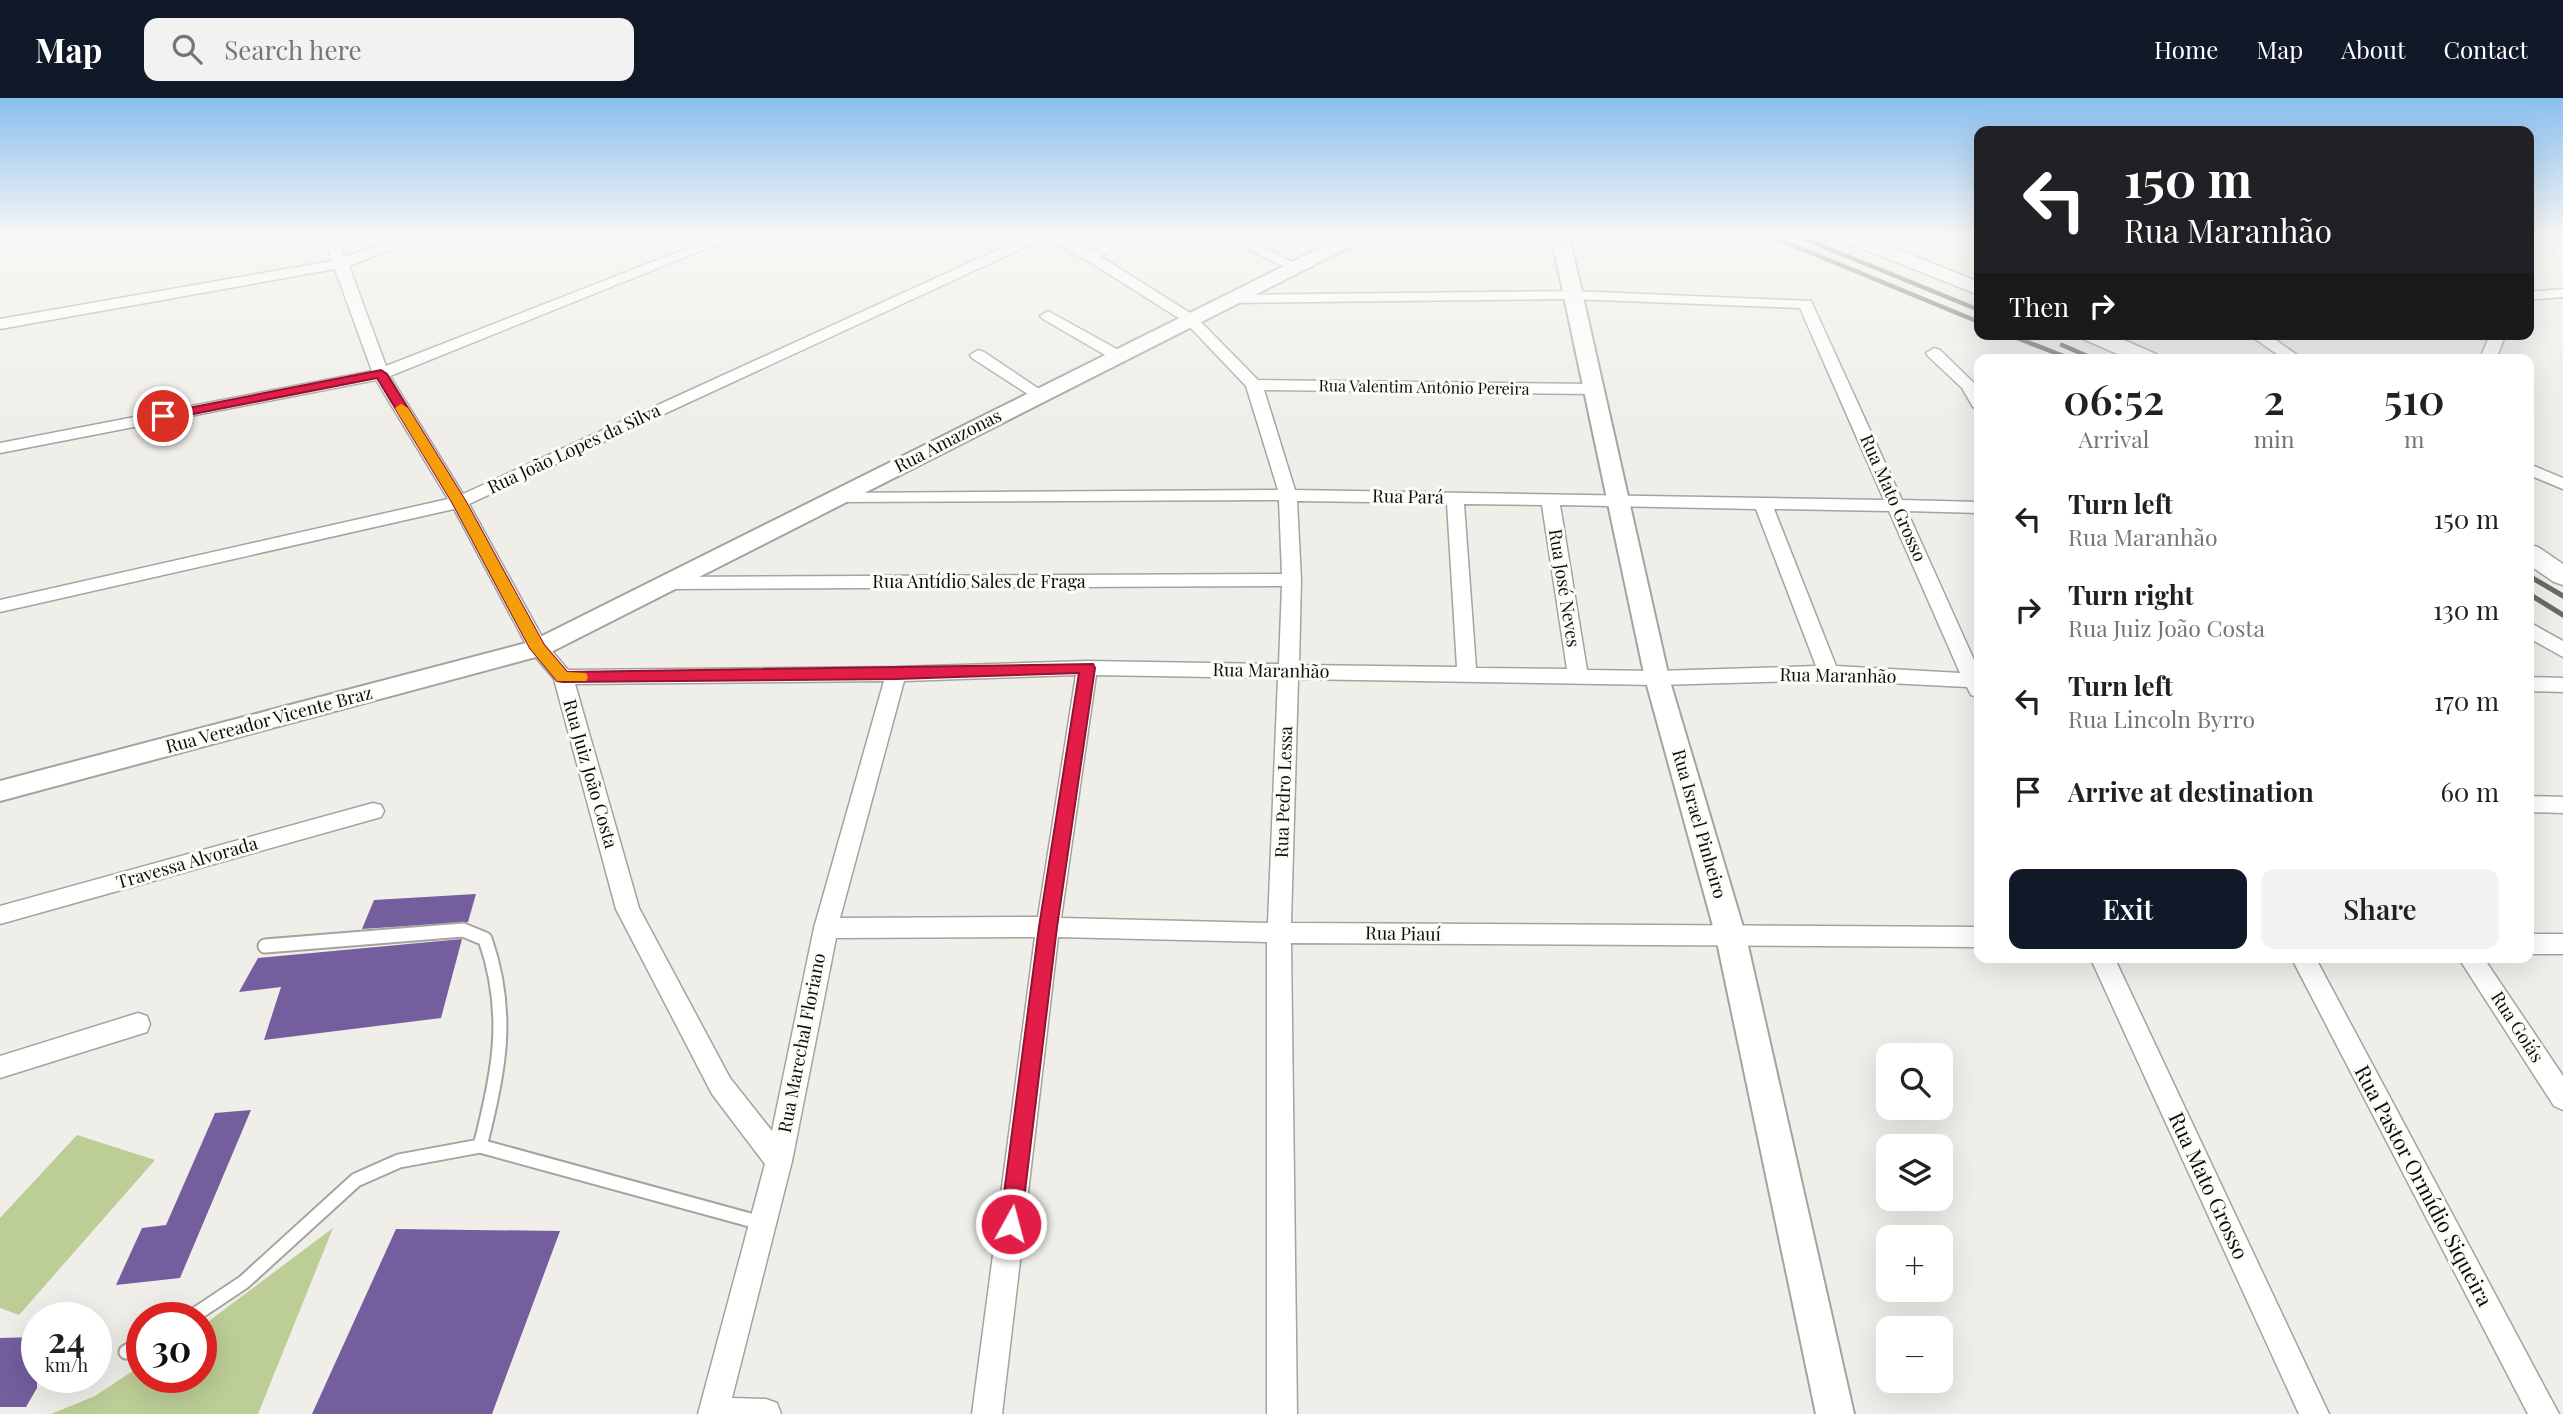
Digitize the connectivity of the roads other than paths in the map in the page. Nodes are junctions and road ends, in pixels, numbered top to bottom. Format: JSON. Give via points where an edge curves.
{"nodes":[{"id":1,"x":156,"y":296,"type":"edge"},
{"id":2,"x":352,"y":296,"type":"edge"},
{"id":3,"x":577,"y":296,"type":"edge"},
{"id":4,"x":907,"y":296,"type":"edge"},
{"id":5,"x":1154,"y":296,"type":"edge"},
{"id":6,"x":1235,"y":296,"type":"edge"},
{"id":7,"x":1452,"y":296,"type":"edge"},
{"id":8,"x":1574,"y":296,"type":"edge"},
{"id":9,"x":1610,"y":296,"type":"edge"},
{"id":10,"x":1230,"y":299,"type":"junction"},
{"id":11,"x":1048,"y":316,"type":"dead end"},
{"id":12,"x":1190,"y":319,"type":"junction"},
{"id":13,"x":0,"y":324,"type":"edge"},
{"id":14,"x":2265,"y":340,"type":"edge"},
{"id":15,"x":2125,"y":341,"type":"edge"},
{"id":16,"x":1934,"y":353,"type":"dead end"},
{"id":17,"x":2142,"y":354,"type":"edge"},
{"id":18,"x":2287,"y":354,"type":"edge"},
{"id":19,"x":978,"y":355,"type":"dead end"},
{"id":20,"x":1118,"y":356,"type":"junction"},
{"id":21,"x":381,"y":374,"type":"junction"},
{"id":22,"x":1254,"y":386,"type":"junction"},
{"id":23,"x":1595,"y":389,"type":"junction"},
{"id":24,"x":1040,"y":395,"type":"junction"},
{"id":25,"x":1974,"y":396,"type":"edge"},
{"id":26,"x":0,"y":448,"type":"edge"},
{"id":27,"x":2534,"y":471,"type":"edge"},
{"id":28,"x":2563,"y":484,"type":"edge"},
{"id":29,"x":1289,"y":495,"type":"junction"},
{"id":30,"x":836,"y":498,"type":"junction"},
{"id":31,"x":1455,"y":498,"type":"junction"},
{"id":32,"x":1550,"y":500,"type":"junction"},
{"id":33,"x":459,"y":502,"type":"junction"},
{"id":34,"x":1617,"y":503,"type":"junction"},
{"id":35,"x":1763,"y":504,"type":"junction"},
{"id":36,"x":1897,"y":506,"type":"junction"},
{"id":37,"x":1974,"y":507,"type":"edge"},
{"id":38,"x":2534,"y":547,"type":"edge"},
{"id":39,"x":2534,"y":556,"type":"edge"},
{"id":40,"x":2563,"y":560,"type":"edge"},
{"id":41,"x":2563,"y":576,"type":"edge"},
{"id":42,"x":1292,"y":580,"type":"junction"},
{"id":43,"x":667,"y":583,"type":"junction"},
{"id":44,"x":0,"y":606,"type":"edge"},
{"id":45,"x":2534,"y":632,"type":"edge"},
{"id":46,"x":538,"y":648,"type":"junction"},
{"id":47,"x":2563,"y":650,"type":"edge"},
{"id":48,"x":1087,"y":668,"type":"junction"},
{"id":49,"x":1289,"y":672,"type":"junction"},
{"id":50,"x":1829,"y":673,"type":"junction"},
{"id":51,"x":896,"y":674,"type":"junction"},
{"id":52,"x":1467,"y":675,"type":"junction"},
{"id":53,"x":1974,"y":675,"type":"edge"},
{"id":54,"x":1578,"y":676,"type":"junction"},
{"id":55,"x":563,"y":677,"type":"junction"},
{"id":56,"x":1657,"y":678,"type":"junction"},
{"id":57,"x":1974,"y":684,"type":"edge"},
{"id":58,"x":2534,"y":684,"type":"edge"},
{"id":59,"x":2563,"y":685,"type":"edge"},
{"id":60,"x":0,"y":791,"type":"edge"},
{"id":61,"x":2534,"y":804,"type":"edge"},
{"id":62,"x":2563,"y":805,"type":"edge"},
{"id":63,"x":373,"y":811,"type":"dead end"},
{"id":64,"x":0,"y":915,"type":"edge"},
{"id":65,"x":1048,"y":927,"type":"junction"},
{"id":66,"x":826,"y":928,"type":"junction"},
{"id":67,"x":1279,"y":933,"type":"junction"},
{"id":68,"x":1731,"y":937,"type":"junction"},
{"id":69,"x":1974,"y":937,"type":"edge"},
{"id":70,"x":2534,"y":944,"type":"edge"},
{"id":71,"x":2563,"y":944,"type":"edge"},
{"id":72,"x":265,"y":946,"type":"dead end"},
{"id":73,"x":2105,"y":963,"type":"edge"},
{"id":74,"x":2305,"y":963,"type":"edge"},
{"id":75,"x":2474,"y":963,"type":"edge"},
{"id":76,"x":138,"y":1024,"type":"dead end"},
{"id":77,"x":0,"y":1067,"type":"edge"},
{"id":78,"x":2563,"y":1098,"type":"edge"},
{"id":79,"x":480,"y":1146,"type":"junction"},
{"id":80,"x":779,"y":1161,"type":"junction"},
{"id":81,"x":764,"y":1224,"type":"junction"},
{"id":82,"x":217,"y":1302,"type":"edge"},
{"id":83,"x":713,"y":1414,"type":"edge"},
{"id":84,"x":765,"y":1414,"type":"edge"},
{"id":85,"x":987,"y":1414,"type":"edge"},
{"id":86,"x":1282,"y":1414,"type":"edge"},
{"id":87,"x":1835,"y":1414,"type":"edge"},
{"id":88,"x":2314,"y":1414,"type":"edge"},
{"id":89,"x":2544,"y":1414,"type":"edge"}],
"edges":[{"from":1,"to":13,"type":"street"},
{"from":2,"to":21,"type":"street","name":"Rua Juiz João Costa"},
{"from":3,"to":21,"type":"street"},
{"from":4,"to":33,"type":"street","name":"Rua João Lopes da Silva"},
{"from":5,"to":12,"type":"street","name":"Rua Pedro Lessa"},
{"from":6,"to":10,"type":"street","name":"Rua Amazonas"},
{"from":7,"to":10,"type":"street"},
{"from":8,"to":23,"type":"street","name":"Rua Israel Pinheiro"},
{"from":9,"to":36,"type":"street","name":"Rua Mato Grosso","via":[[1806,304]]},
{"from":10,"to":12,"type":"street","name":"Rua Amazonas"},
{"from":11,"to":20,"type":"street"},
{"from":12,"to":20,"type":"street","name":"Rua Amazonas"},
{"from":12,"to":22,"type":"street","name":"Rua Pedro Lessa"},
{"from":14,"to":18,"type":"street"},
{"from":15,"to":17,"type":"main road"},
{"from":16,"to":25,"type":"street"},
{"from":19,"to":24,"type":"street"},
{"from":20,"to":24,"type":"street","name":"Rua Amazonas"},
{"from":21,"to":26,"type":"street"},
{"from":21,"to":33,"type":"street","name":"Rua Juiz João Costa"},
{"from":22,"to":23,"type":"street","name":"Rua Valentim Antônio Pereira"},
{"from":22,"to":29,"type":"street","name":"Rua Pedro Lessa"},
{"from":23,"to":34,"type":"street","name":"Rua Israel Pinheiro"},
{"from":24,"to":30,"type":"street","name":"Rua Amazonas"},
{"from":27,"to":28,"type":"street"},
{"from":29,"to":30,"type":"street","name":"Rua Pará"},
{"from":29,"to":31,"type":"street","name":"Rua Pará"},
{"from":29,"to":42,"type":"street","name":"Rua Pedro Lessa"},
{"from":30,"to":43,"type":"street","name":"Rua Amazonas"},
{"from":31,"to":32,"type":"street","name":"Rua Pará"},
{"from":31,"to":52,"type":"street"},
{"from":32,"to":34,"type":"street","name":"Rua Pará"},
{"from":32,"to":54,"type":"street","name":"Rua José Neves"},
{"from":33,"to":44,"type":"street","name":"Rua João Lopes da Silva"},
{"from":33,"to":46,"type":"street","name":"Rua Juiz João Costa"},
{"from":34,"to":35,"type":"street","name":"Rua Pará"},
{"from":34,"to":56,"type":"street","name":"Rua Israel Pinheiro"},
{"from":35,"to":36,"type":"street","name":"Rua Pará"},
{"from":35,"to":50,"type":"street"},
{"from":36,"to":37,"type":"street","name":"Rua Pará"},
{"from":36,"to":53,"type":"street","name":"Rua Mato Grosso"},
{"from":38,"to":40,"type":"main road"},
{"from":39,"to":41,"type":"main road"},
{"from":42,"to":43,"type":"street","name":"Rua Antídio Sales de Fraga"},
{"from":42,"to":49,"type":"street","name":"Rua Pedro Lessa"},
{"from":43,"to":46,"type":"street","name":"Rua Amazonas"},
{"from":45,"to":47,"type":"street"},
{"from":46,"to":55,"type":"street","name":"Rua Juiz João Costa"},
{"from":46,"to":60,"type":"street","name":"Rua Vereador Vicente Braz"},
{"from":48,"to":49,"type":"street","name":"Rua Maranhão"},
{"from":48,"to":51,"type":"street","name":"Rua Maranhão"},
{"from":48,"to":65,"type":"street"},
{"from":49,"to":52,"type":"street","name":"Rua Maranhão"},
{"from":49,"to":67,"type":"street","name":"Rua Pedro Lessa"},
{"from":50,"to":56,"type":"street","name":"Rua Maranhão"},
{"from":50,"to":57,"type":"street","name":"Rua Maranhão"},
{"from":51,"to":55,"type":"street","name":"Rua Maranhão"},
{"from":51,"to":66,"type":"street","name":"Rua Marechal Floriano"},
{"from":52,"to":54,"type":"street","name":"Rua Maranhão"},
{"from":54,"to":56,"type":"street","name":"Rua Maranhão"},
{"from":55,"to":80,"type":"street","name":"Rua Juiz João Costa","via":[[628,909],[721,1086]]},
{"from":56,"to":68,"type":"street","name":"Rua Israel Pinheiro"},
{"from":58,"to":59,"type":"street"},
{"from":61,"to":62,"type":"street"},
{"from":63,"to":64,"type":"street","name":"Travessa Alvorada"},
{"from":65,"to":66,"type":"street","name":"Rua Piauí"},
{"from":65,"to":67,"type":"street","name":"Rua Piauí"},
{"from":65,"to":85,"type":"street"},
{"from":66,"to":80,"type":"street","name":"Rua Marechal Floriano"},
{"from":67,"to":68,"type":"street","name":"Rua Piauí"},
{"from":67,"to":86,"type":"street","name":"Rua Pedro Lessa"},
{"from":68,"to":69,"type":"street","name":"Rua Piauí"},
{"from":68,"to":87,"type":"street","name":"Rua Israel Pinheiro"},
{"from":70,"to":71,"type":"street"},
{"from":72,"to":79,"type":"lane","via":[[463,930],[485,939],[497,966],[503,1027],[495,1089]]},
{"from":73,"to":88,"type":"street","name":"Rua Mato Grosso"},
{"from":74,"to":89,"type":"street","name":"Rua Pastor Ormídio Siqueira"},
{"from":75,"to":78,"type":"street","name":"Rua Goiás"},
{"from":76,"to":77,"type":"street"},
{"from":79,"to":81,"type":"lane"},
{"from":79,"to":82,"type":"lane","via":[[397,1163],[357,1179]]},
{"from":80,"to":81,"type":"street","name":"Rua Marechal Floriano"},
{"from":81,"to":83,"type":"street","name":"Rua Marechal Floriano"},
{"from":83,"to":84,"type":"street"}]}
